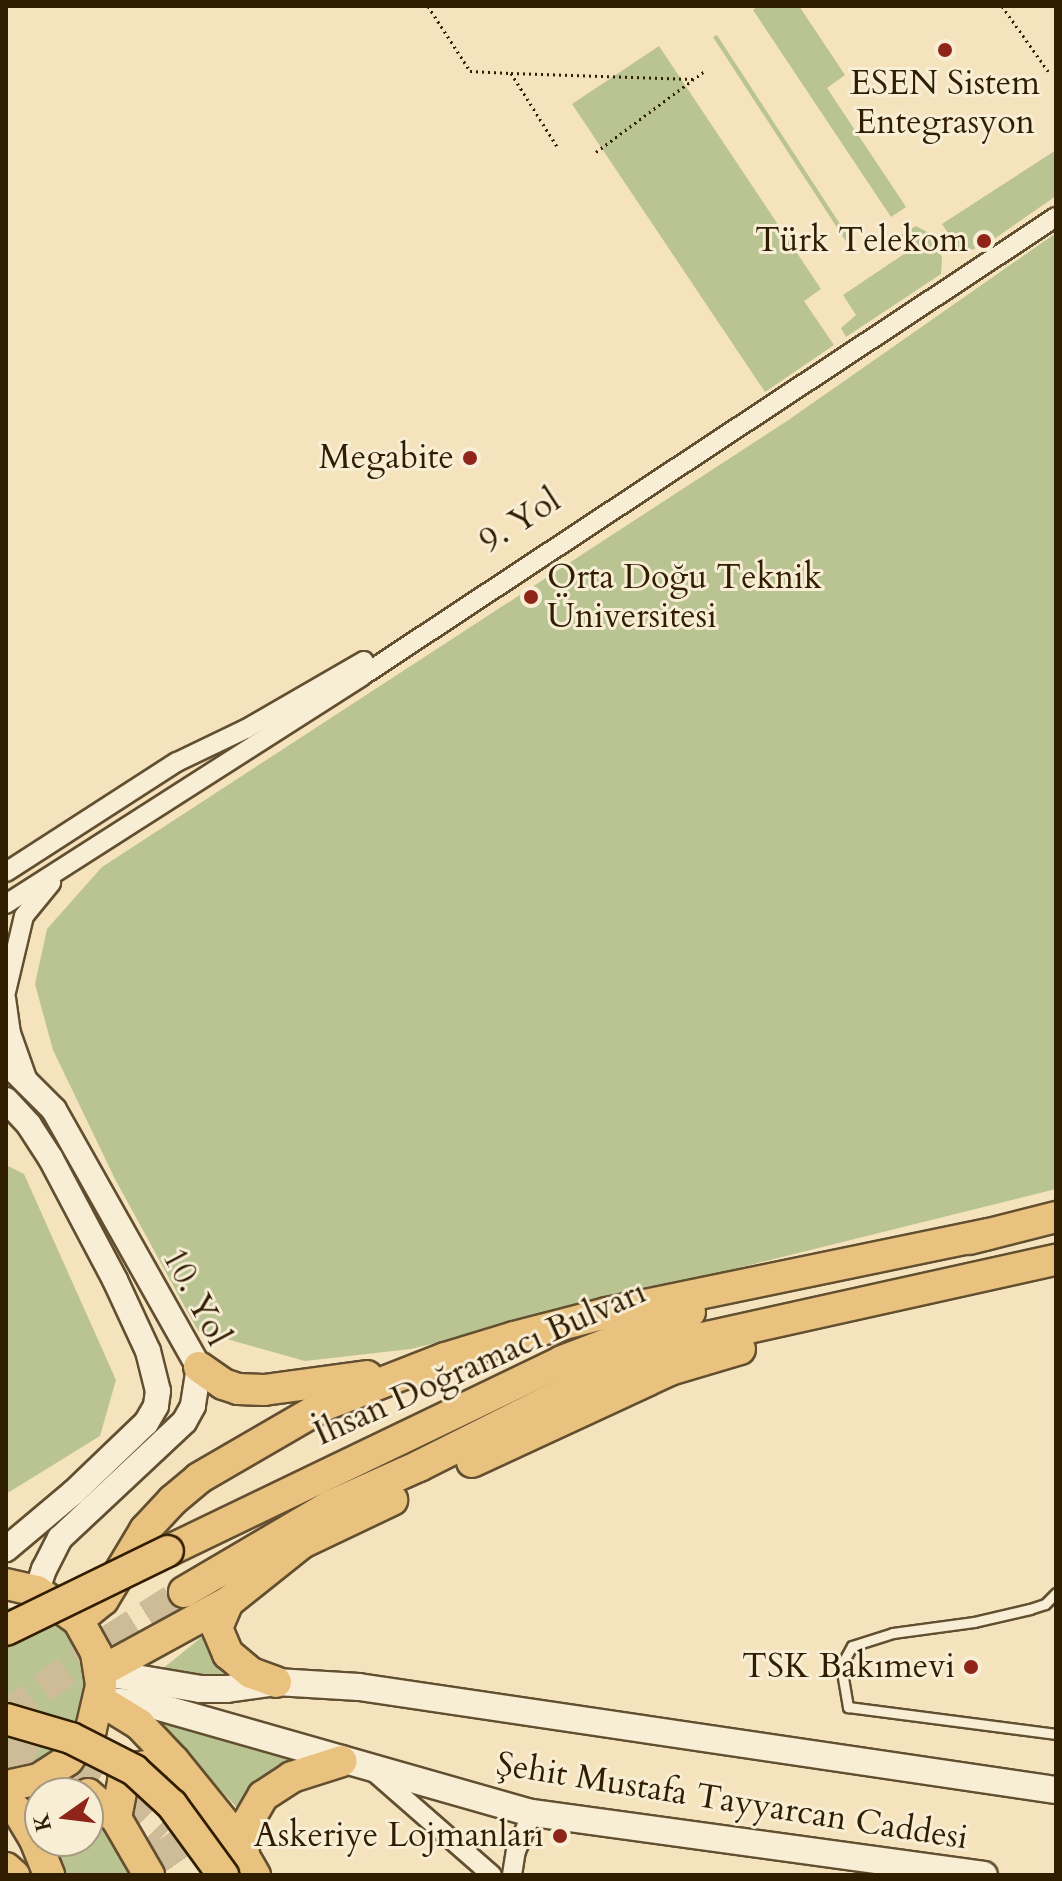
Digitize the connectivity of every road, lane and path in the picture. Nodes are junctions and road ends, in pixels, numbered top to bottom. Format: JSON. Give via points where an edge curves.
{"nodes":[{"id":1,"x":428,"y":6,"type":"edge"},
{"id":2,"x":1002,"y":6,"type":"edge"},
{"id":3,"x":706,"y":70,"type":"dead end"},
{"id":4,"x":1048,"y":71,"type":"dead end"},
{"id":5,"x":511,"y":73,"type":"junction"},
{"id":6,"x":693,"y":79,"type":"junction"},
{"id":7,"x":558,"y":148,"type":"dead end"},
{"id":8,"x":596,"y":152,"type":"dead end"},
{"id":9,"x":1056,"y":202,"type":"edge"},
{"id":10,"x":1056,"y":217,"type":"edge"},
{"id":11,"x":61,"y":870,"type":"junction"},
{"id":12,"x":6,"y":872,"type":"edge"},
{"id":13,"x":6,"y":904,"type":"edge"},
{"id":14,"x":6,"y":992,"type":"edge"},
{"id":15,"x":6,"y":998,"type":"edge"},
{"id":16,"x":6,"y":1062,"type":"edge"},
{"id":17,"x":28,"y":1081,"type":"junction"},
{"id":18,"x":6,"y":1100,"type":"edge"},
{"id":19,"x":1056,"y":1217,"type":"edge"},
{"id":20,"x":987,"y":1234,"type":"junction"},
{"id":21,"x":1056,"y":1260,"type":"edge"},
{"id":22,"x":139,"y":1263,"type":"junction"},
{"id":23,"x":115,"y":1280,"type":"junction"},
{"id":24,"x":964,"y":1280,"type":"junction"},
{"id":25,"x":178,"y":1330,"type":"junction"},
{"id":26,"x":148,"y":1351,"type":"junction"},
{"id":27,"x":199,"y":1367,"type":"junction"},
{"id":28,"x":412,"y":1370,"type":"junction"},
{"id":29,"x":6,"y":1549,"type":"edge"},
{"id":30,"x":6,"y":1584,"type":"edge"},
{"id":31,"x":37,"y":1591,"type":"junction"},
{"id":32,"x":184,"y":1592,"type":"tunnel mouth"},
{"id":33,"x":1056,"y":1593,"type":"edge"},
{"id":34,"x":228,"y":1602,"type":"junction"},
{"id":35,"x":78,"y":1620,"type":"junction"},
{"id":36,"x":6,"y":1630,"type":"edge"},
{"id":37,"x":276,"y":1682,"type":"junction"},
{"id":38,"x":100,"y":1686,"type":"junction"},
{"id":39,"x":6,"y":1719,"type":"edge"},
{"id":40,"x":1056,"y":1734,"type":"edge"},
{"id":41,"x":174,"y":1761,"type":"junction"},
{"id":42,"x":342,"y":1761,"type":"junction"},
{"id":43,"x":371,"y":1770,"type":"junction"},
{"id":44,"x":43,"y":1777,"type":"edge"},
{"id":45,"x":1056,"y":1790,"type":"edge"},
{"id":46,"x":6,"y":1800,"type":"edge"},
{"id":47,"x":104,"y":1808,"type":"edge"},
{"id":48,"x":532,"y":1813,"type":"junction"},
{"id":49,"x":116,"y":1818,"type":"junction"},
{"id":50,"x":6,"y":1868,"type":"edge"},
{"id":51,"x":240,"y":1868,"type":"edge"},
{"id":52,"x":14,"y":1875,"type":"edge"},
{"id":53,"x":49,"y":1875,"type":"edge"},
{"id":54,"x":149,"y":1875,"type":"edge"},
{"id":55,"x":492,"y":1875,"type":"edge"},
{"id":56,"x":512,"y":1875,"type":"edge"},
{"id":57,"x":984,"y":1875,"type":"edge"}],
"edges":[{"from":1,"to":5,"type":"path","via":[[470,71]]},
{"from":2,"to":4,"type":"path"},
{"from":3,"to":6,"type":"path"},
{"from":5,"to":6,"type":"path"},
{"from":5,"to":7,"type":"path"},
{"from":6,"to":8,"type":"path"},
{"from":9,"to":12,"type":"street","name":"9. Yol","via":[[353,668],[177,762]]},
{"from":10,"to":11,"type":"street","name":"9. Yol"},
{"from":11,"to":13,"type":"street","name":"9. Yol"},
{"from":11,"to":14,"type":"street","name":"9. Yol","via":[[24,916]]},
{"from":15,"to":17,"type":"street","via":[[11,1033]]},
{"from":16,"to":17,"type":"street","name":"10. Yol"},
{"from":17,"to":22,"type":"street","name":"10. Yol","via":[[54,1110]]},
{"from":18,"to":23,"type":"street","name":"10. Yol","via":[[51,1159]]},
{"from":19,"to":20,"type":"main road","name":"İhsan Doğramacı Bulvarı"},
{"from":20,"to":28,"type":"main road","via":[[607,1313]]},
{"from":20,"to":36,"type":"main road","name":"İhsan Doğramacı Bulvarı","bridge":true,"via":[[678,1316],[610,1341]]},
{"from":21,"to":24,"type":"main road","name":"İhsan Doğramacı Bulvarı"},
{"from":22,"to":23,"type":"street"},
{"from":22,"to":25,"type":"street","name":"10. Yol"},
{"from":23,"to":26,"type":"street","name":"10. Yol"},
{"from":24,"to":32,"type":"main road","name":"İhsan Doğramacı Bulvarı","via":[[694,1340],[618,1366],[330,1506]]},
{"from":24,"to":34,"type":"main road","via":[[670,1370],[302,1543]]},
{"from":25,"to":26,"type":"street"},
{"from":25,"to":27,"type":"street","name":"10. Yol"},
{"from":26,"to":29,"type":"street","name":"10. Yol","via":[[158,1391],[146,1423]]},
{"from":27,"to":28,"type":"main road","via":[[223,1384],[264,1390]]},
{"from":27,"to":31,"type":"street","name":"10. Yol","via":[[193,1406],[184,1422],[60,1538]]},
{"from":28,"to":35,"type":"main road","via":[[325,1405],[199,1478],[145,1530],[103,1600]]},
{"from":30,"to":31,"type":"main road"},
{"from":31,"to":35,"type":"main road"},
{"from":33,"to":40,"type":"lane","via":[[1030,1609],[893,1633],[852,1646],[841,1666],[848,1707]]},
{"from":34,"to":37,"type":"main road","via":[[217,1628],[228,1654],[251,1673]]},
{"from":34,"to":38,"type":"main road"},
{"from":35,"to":38,"type":"main road","via":[[96,1653]]},
{"from":37,"to":38,"type":"main road","name":"Şehit Mustafa Tayyarcan Caddesi","via":[[200,1689]]},
{"from":37,"to":45,"type":"main road","name":"Şehit Mustafa Tayyarcan Caddesi","via":[[359,1687]]},
{"from":38,"to":41,"type":"main road"},
{"from":38,"to":42,"type":"main road","name":"Şehit Mustafa Tayyarcan Caddesi"},
{"from":38,"to":44,"type":"main road","via":[[84,1742]]},
{"from":39,"to":51,"type":"main road","bridge":true,"via":[[71,1738],[134,1770]]},
{"from":41,"to":49,"type":"main road","via":[[130,1774],[120,1791]]},
{"from":41,"to":51,"type":"main road","via":[[214,1809]]},
{"from":42,"to":43,"type":"main road","name":"Şehit Mustafa Tayyarcan Caddesi"},
{"from":42,"to":51,"type":"main road","via":[[292,1777],[263,1796],[248,1822]]},
{"from":43,"to":48,"type":"main road","name":"Şehit Mustafa Tayyarcan Caddesi"},
{"from":43,"to":55,"type":"street"},
{"from":46,"to":53,"type":"main road","via":[[35,1840]]},
{"from":47,"to":49,"type":"main road"},
{"from":48,"to":56,"type":"street"},
{"from":48,"to":57,"type":"main road","name":"Şehit Mustafa Tayyarcan Caddesi"},
{"from":49,"to":54,"type":"main road"},
{"from":50,"to":52,"type":"main road"}]}
